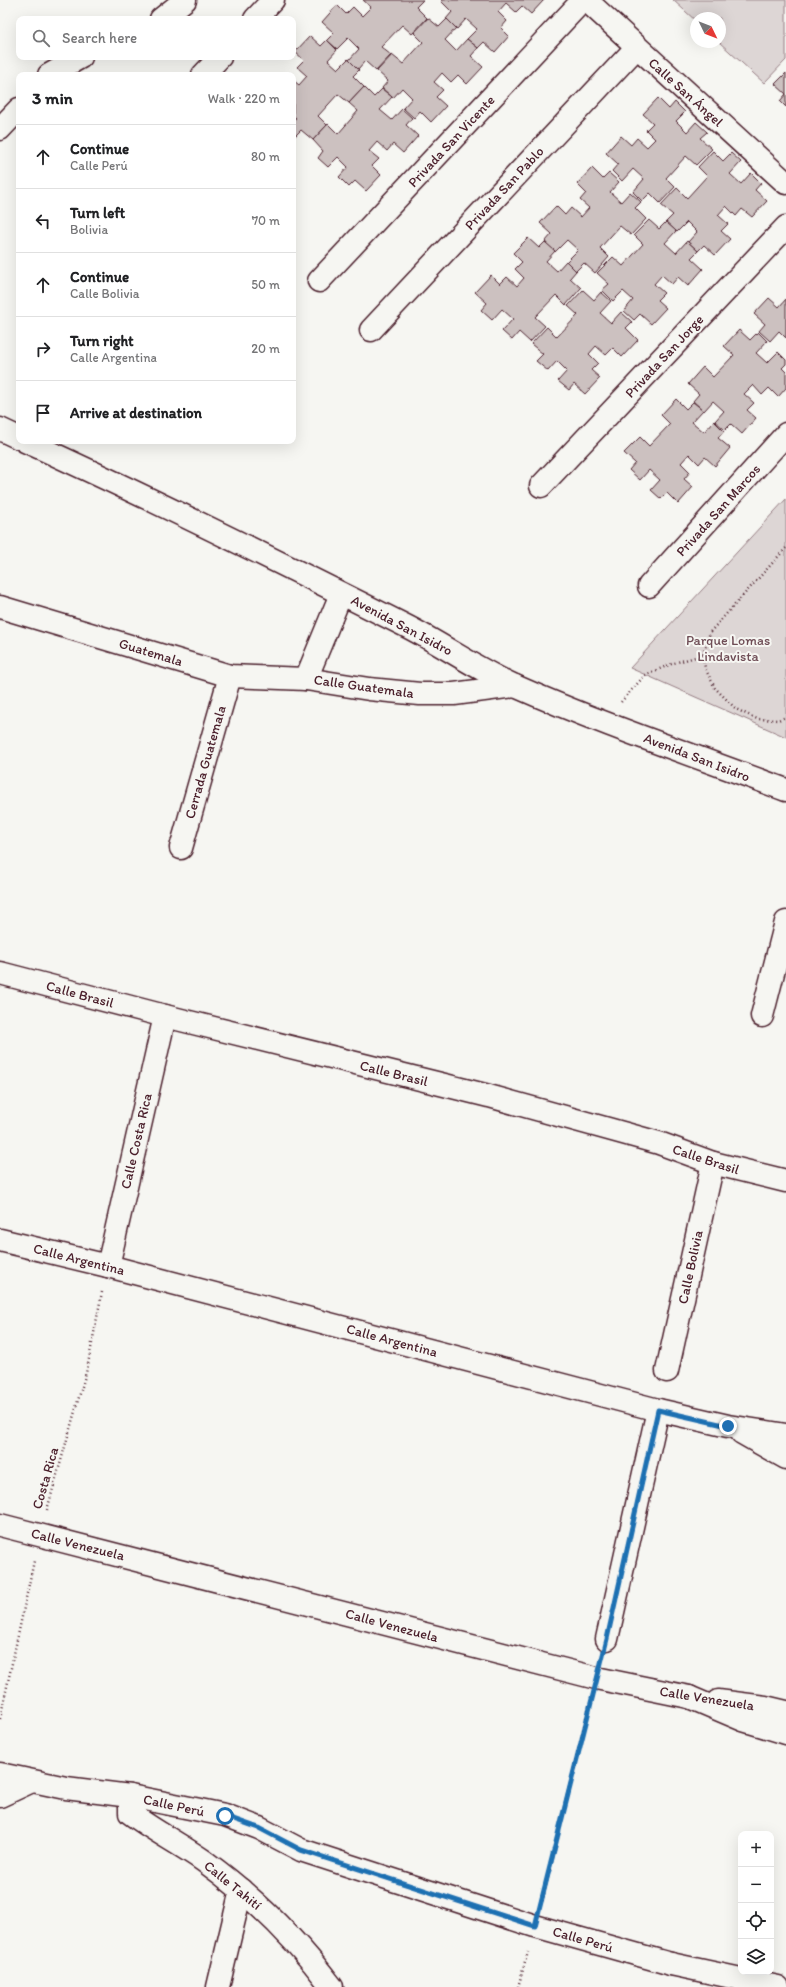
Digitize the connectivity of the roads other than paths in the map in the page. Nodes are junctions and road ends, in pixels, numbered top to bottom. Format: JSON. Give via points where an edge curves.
{"nodes":[{"id":1,"x":185,"y":0,"type":"edge"},
{"id":2,"x":273,"y":0,"type":"edge"},
{"id":3,"x":585,"y":0,"type":"edge"},
{"id":4,"x":165,"y":16,"type":"edge"},
{"id":5,"x":258,"y":16,"type":"edge"},
{"id":6,"x":637,"y":47,"type":"junction"},
{"id":7,"x":76,"y":60,"type":"edge"},
{"id":8,"x":217,"y":60,"type":"edge"},
{"id":9,"x":55,"y":72,"type":"edge"},
{"id":10,"x":206,"y":72,"type":"edge"},
{"id":11,"x":16,"y":112,"type":"edge"},
{"id":12,"x":0,"y":130,"type":"edge"},
{"id":13,"x":786,"y":183,"type":"edge"},
{"id":14,"x":786,"y":227,"type":"edge"},
{"id":15,"x":319,"y":281,"type":"dead end"},
{"id":16,"x":371,"y":330,"type":"dead end"},
{"id":17,"x":0,"y":429,"type":"edge"},
{"id":18,"x":786,"y":434,"type":"edge"},
{"id":19,"x":16,"y":437,"type":"edge"},
{"id":20,"x":33,"y":444,"type":"edge"},
{"id":21,"x":542,"y":486,"type":"dead end"},
{"id":22,"x":649,"y":586,"type":"dead end"},
{"id":23,"x":342,"y":594,"type":"junction"},
{"id":24,"x":0,"y":607,"type":"edge"},
{"id":25,"x":230,"y":676,"type":"junction"},
{"id":26,"x":306,"y":678,"type":"junction"},
{"id":27,"x":515,"y":686,"type":"junction"},
{"id":28,"x":786,"y":790,"type":"edge"},
{"id":29,"x":181,"y":848,"type":"dead end"},
{"id":30,"x":786,"y":922,"type":"edge"},
{"id":31,"x":0,"y":972,"type":"edge"},
{"id":32,"x":165,"y":1016,"type":"junction"},
{"id":33,"x":762,"y":1016,"type":"dead end"},
{"id":34,"x":713,"y":1163,"type":"junction"},
{"id":35,"x":786,"y":1181,"type":"edge"},
{"id":36,"x":0,"y":1240,"type":"edge"},
{"id":37,"x":108,"y":1266,"type":"junction"},
{"id":38,"x":667,"y":1371,"type":"dead end"},
{"id":39,"x":658,"y":1410,"type":"junction"},
{"id":40,"x":728,"y":1426,"type":"junction"},
{"id":41,"x":786,"y":1435,"type":"edge"},
{"id":42,"x":786,"y":1458,"type":"edge"},
{"id":43,"x":0,"y":1524,"type":"edge"},
{"id":44,"x":607,"y":1639,"type":"dead end"},
{"id":45,"x":689,"y":1697,"type":"junction"},
{"id":46,"x":786,"y":1712,"type":"edge"},
{"id":47,"x":786,"y":1733,"type":"edge"},
{"id":48,"x":0,"y":1774,"type":"edge"},
{"id":49,"x":30,"y":1782,"type":"junction"},
{"id":50,"x":0,"y":1796,"type":"edge"},
{"id":51,"x":130,"y":1796,"type":"junction"},
{"id":52,"x":241,"y":1890,"type":"junction"},
{"id":53,"x":671,"y":1964,"type":"junction"},
{"id":54,"x":218,"y":1987,"type":"edge"},
{"id":55,"x":332,"y":1987,"type":"edge"},
{"id":56,"x":709,"y":1987,"type":"edge"},
{"id":57,"x":778,"y":1987,"type":"edge"}],
"edges":[{"from":1,"to":4,"type":"street"},
{"from":2,"to":5,"type":"street"},
{"from":3,"to":6,"type":"street","name":"Calle San Ángel"},
{"from":3,"to":15,"type":"street","name":"Privada San Vicente"},
{"from":6,"to":13,"type":"street","name":"Calle San Ángel"},
{"from":6,"to":16,"type":"street","name":"Privada San Pablo"},
{"from":7,"to":9,"type":"street"},
{"from":8,"to":10,"type":"street"},
{"from":11,"to":12,"type":"street"},
{"from":14,"to":21,"type":"street","name":"Privada San Jorge"},
{"from":17,"to":19,"type":"street"},
{"from":18,"to":22,"type":"street","name":"Privada San Marcos"},
{"from":20,"to":23,"type":"street","name":"Avenida San Isidro","via":[[137,492]]},
{"from":23,"to":26,"type":"street","name":"Calle Guatemala"},
{"from":23,"to":27,"type":"street","name":"Avenida San Isidro"},
{"from":24,"to":25,"type":"street","name":"Guatemala"},
{"from":25,"to":26,"type":"street","name":"Guatemala"},
{"from":25,"to":29,"type":"street","name":"Cerrada Guatemala"},
{"from":26,"to":27,"type":"street","name":"Calle Guatemala","via":[[420,694],[454,694]]},
{"from":27,"to":28,"type":"street","name":"Avenida San Isidro"},
{"from":30,"to":33,"type":"street"},
{"from":31,"to":32,"type":"street","name":"Calle Brasil"},
{"from":32,"to":34,"type":"street","name":"Calle Brasil","via":[[489,1096],[658,1143]]},
{"from":32,"to":37,"type":"street","name":"Calle Costa Rica"},
{"from":34,"to":35,"type":"street","name":"Calle Brasil"},
{"from":34,"to":38,"type":"street","name":"Calle Bolivia"},
{"from":36,"to":37,"type":"street","name":"Calle Argentina"},
{"from":37,"to":39,"type":"street","name":"Calle Argentina"},
{"from":39,"to":40,"type":"street","name":"Calle Argentina"},
{"from":39,"to":44,"type":"street"},
{"from":40,"to":41,"type":"street","name":"Calle Argentina"},
{"from":40,"to":42,"type":"street"},
{"from":43,"to":45,"type":"street","name":"Calle Venezuela","via":[[596,1678]]},
{"from":45,"to":46,"type":"street","name":"Calle Venezuela"},
{"from":45,"to":47,"type":"street","via":[[743,1720]]},
{"from":48,"to":49,"type":"street","name":"Calle Perú"},
{"from":49,"to":50,"type":"street"},
{"from":49,"to":51,"type":"street","name":"Calle Perú"},
{"from":51,"to":52,"type":"street","name":"Calle Tahití","via":[[130,1813],[203,1860]]},
{"from":51,"to":53,"type":"street","name":"Calle Perú","via":[[225,1816],[259,1828],[301,1850],[535,1926]]},
{"from":52,"to":54,"type":"street"},
{"from":52,"to":55,"type":"street","name":"Calle Tahití","via":[[278,1923],[308,1955]]},
{"from":53,"to":56,"type":"street"},
{"from":53,"to":57,"type":"street","name":"Calle Perú"}]}
